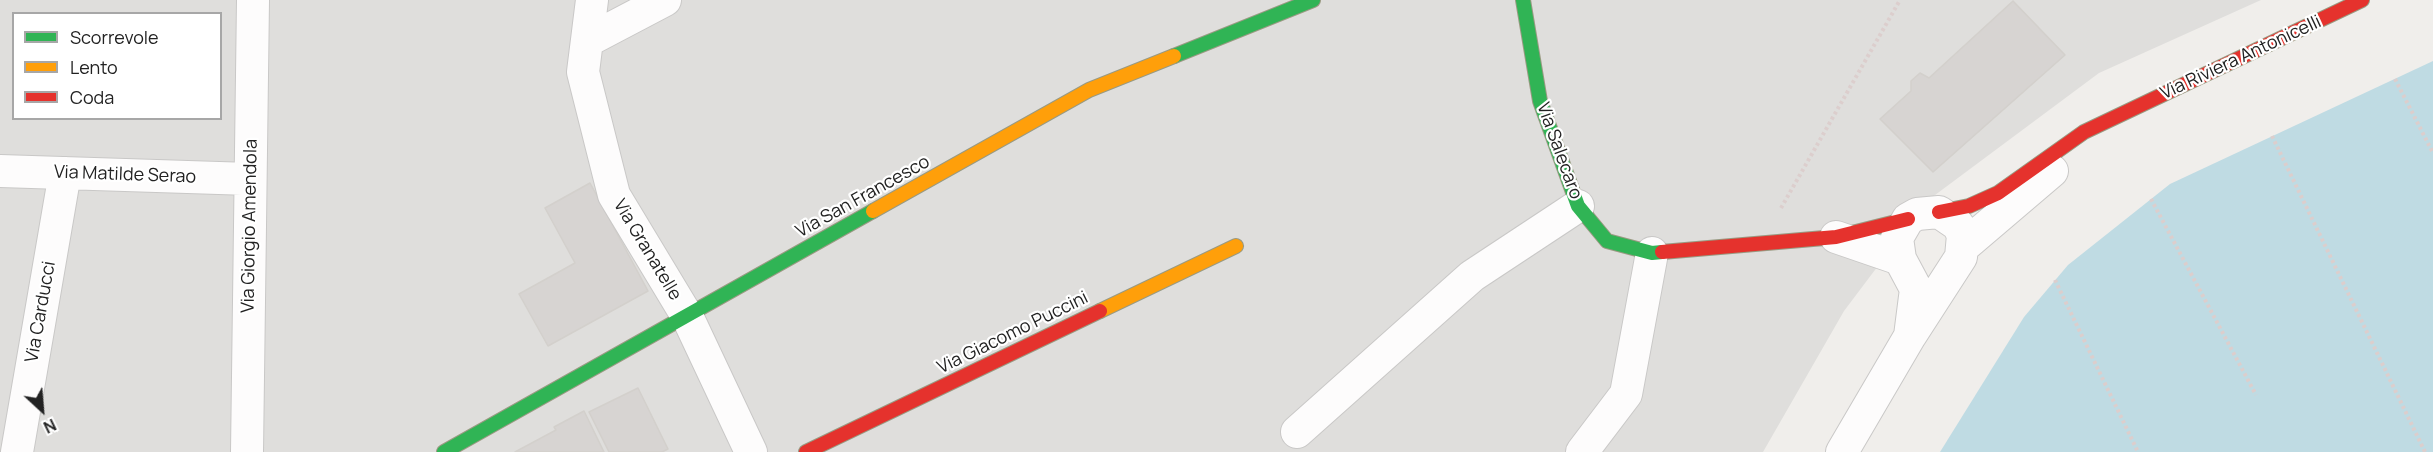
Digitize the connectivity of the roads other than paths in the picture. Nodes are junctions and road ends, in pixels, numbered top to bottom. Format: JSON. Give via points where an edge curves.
{"nodes":[{"id":1,"x":253,"y":0,"type":"edge"},
{"id":2,"x":592,"y":0,"type":"edge"},
{"id":3,"x":665,"y":0,"type":"edge"},
{"id":4,"x":1313,"y":0,"type":"edge"},
{"id":5,"x":1523,"y":0,"type":"edge"},
{"id":6,"x":2362,"y":0,"type":"edge"},
{"id":7,"x":587,"y":41,"type":"junction"},
{"id":8,"x":2121,"y":117,"type":"junction"},
{"id":9,"x":0,"y":171,"type":"edge"},
{"id":10,"x":65,"y":173,"type":"junction"},
{"id":11,"x":250,"y":179,"type":"junction"},
{"id":12,"x":1578,"y":206,"type":"junction"},
{"id":13,"x":1939,"y":212,"type":"junction"},
{"id":14,"x":1908,"y":219,"type":"junction"},
{"id":15,"x":1836,"y":237,"type":"junction"},
{"id":16,"x":1236,"y":246,"type":"dead end"},
{"id":17,"x":1652,"y":253,"type":"junction"},
{"id":18,"x":1959,"y":257,"type":"junction"},
{"id":19,"x":1903,"y":264,"type":"junction"},
{"id":20,"x":687,"y":316,"type":"junction"},
{"id":21,"x":1910,"y":336,"type":"junction"},
{"id":22,"x":1298,"y":432,"type":"dead end"},
{"id":23,"x":17,"y":452,"type":"edge"},
{"id":24,"x":247,"y":452,"type":"edge"},
{"id":25,"x":444,"y":452,"type":"edge"},
{"id":26,"x":751,"y":452,"type":"edge"},
{"id":27,"x":806,"y":452,"type":"edge"},
{"id":28,"x":1582,"y":452,"type":"edge"},
{"id":29,"x":1842,"y":452,"type":"edge"}],
"edges":[{"from":1,"to":11,"type":"street","name":"Via Giorgio Amendola"},
{"from":2,"to":7,"type":"street","name":"Via Granatelle"},
{"from":3,"to":7,"type":"street"},
{"from":4,"to":20,"type":"street","name":"Via San Francesco","via":[[1089,90]]},
{"from":5,"to":12,"type":"street","name":"Via Salecaro","via":[[1539,101]]},
{"from":6,"to":8,"type":"street","name":"Via Riviera Antonicelli"},
{"from":7,"to":20,"type":"street","name":"Via Granatelle","via":[[583,72],[614,195]]},
{"from":8,"to":13,"type":"street","name":"Via Riviera Antonicelli","via":[[2084,132],[1998,193],[1969,206]]},
{"from":8,"to":18,"type":"street","name":"Via Riviera Antonicelli","via":[[2081,145]]},
{"from":9,"to":10,"type":"street","name":"Via Matilde Serao"},
{"from":10,"to":11,"type":"street","name":"Via Matilde Serao"},
{"from":10,"to":23,"type":"street","name":"Via Carducci"},
{"from":11,"to":24,"type":"street","name":"Via Giorgio Amendola"},
{"from":12,"to":17,"type":"street","name":"Via Salecaro","via":[[1607,242]]},
{"from":12,"to":22,"type":"street","via":[[1472,276]]},
{"from":13,"to":14,"type":"street","name":"Via Riviera Antonicelli"},
{"from":13,"to":18,"type":"street","via":[[1958,225]]},
{"from":14,"to":15,"type":"street","name":"Via Salecaro"},
{"from":14,"to":19,"type":"street","name":"Via Riviera Antonicelli","via":[[1897,238]]},
{"from":15,"to":17,"type":"street","name":"Via Salecaro"},
{"from":15,"to":19,"type":"street","name":"Via Salecaro"},
{"from":16,"to":27,"type":"street","name":"Via Giacomo Puccini"},
{"from":17,"to":28,"type":"street","via":[[1626,394]]},
{"from":18,"to":19,"type":"street","name":"Via Riviera Antonicelli","via":[[1937,277],[1926,277]]},
{"from":18,"to":21,"type":"street","name":"Via Riviera Antonicelli"},
{"from":19,"to":21,"type":"street","name":"Via Riviera Antonicelli","via":[[1917,289]]},
{"from":20,"to":25,"type":"street","name":"Via San Francesco"},
{"from":20,"to":26,"type":"street","name":"Via Granatelle"},
{"from":21,"to":29,"type":"street","name":"Via Riviera Antonicelli"}]}
